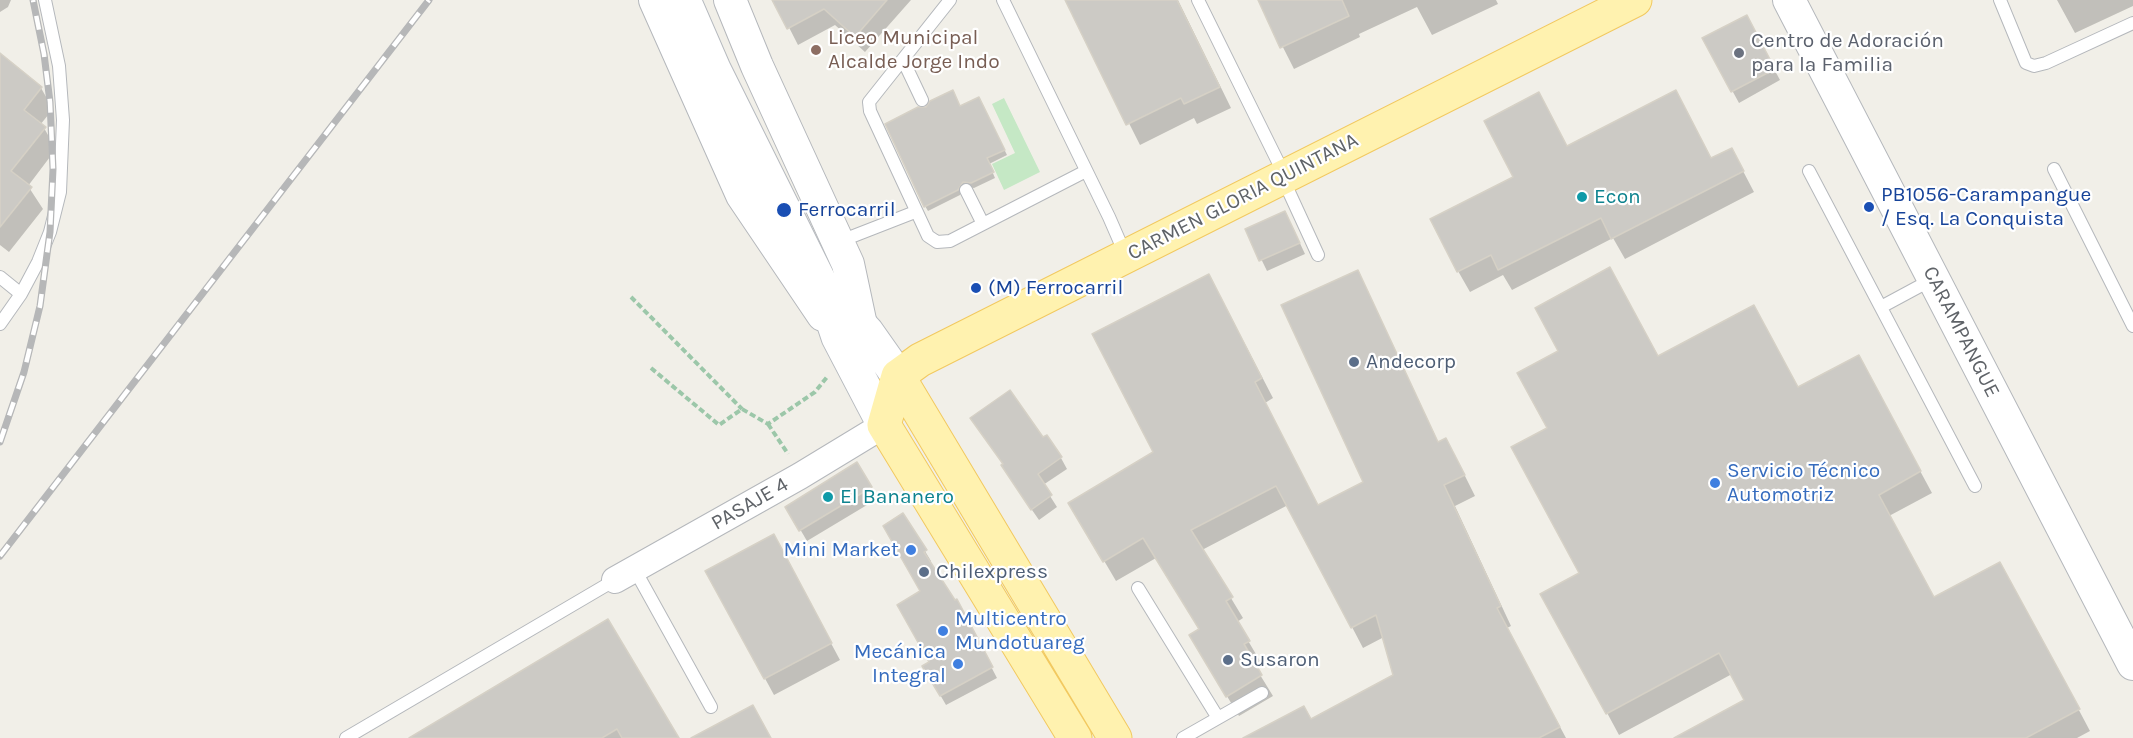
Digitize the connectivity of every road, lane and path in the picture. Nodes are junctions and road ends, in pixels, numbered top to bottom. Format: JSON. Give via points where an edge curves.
{"nodes":[{"id":1,"x":45,"y":0,"type":"edge"},
{"id":2,"x":655,"y":0,"type":"edge"},
{"id":3,"x":684,"y":0,"type":"edge"},
{"id":4,"x":730,"y":0,"type":"edge"},
{"id":5,"x":950,"y":0,"type":"edge"},
{"id":6,"x":1003,"y":0,"type":"edge"},
{"id":7,"x":1198,"y":0,"type":"edge"},
{"id":8,"x":1635,"y":0,"type":"edge"},
{"id":9,"x":1789,"y":0,"type":"edge"},
{"id":10,"x":2000,"y":0,"type":"edge"},
{"id":11,"x":2133,"y":23,"type":"edge"},
{"id":12,"x":903,"y":60,"type":"junction"},
{"id":13,"x":922,"y":100,"type":"dead end"},
{"id":14,"x":2054,"y":169,"type":"dead end"},
{"id":15,"x":1086,"y":171,"type":"junction"},
{"id":16,"x":1809,"y":171,"type":"dead end"},
{"id":17,"x":1284,"y":177,"type":"junction"},
{"id":18,"x":966,"y":190,"type":"dead end"},
{"id":19,"x":915,"y":212,"type":"junction"},
{"id":20,"x":983,"y":224,"type":"junction"},
{"id":21,"x":837,"y":242,"type":"junction"},
{"id":22,"x":1318,"y":255,"type":"dead end"},
{"id":23,"x":1126,"y":256,"type":"junction"},
{"id":24,"x":0,"y":277,"type":"edge"},
{"id":25,"x":1934,"y":279,"type":"junction"},
{"id":26,"x":21,"y":294,"type":"junction"},
{"id":27,"x":631,"y":297,"type":"dead end"},
{"id":28,"x":1881,"y":307,"type":"junction"},
{"id":29,"x":0,"y":324,"type":"edge"},
{"id":30,"x":2133,"y":326,"type":"edge"},
{"id":31,"x":848,"y":338,"type":"junction"},
{"id":32,"x":651,"y":369,"type":"dead end"},
{"id":33,"x":898,"y":376,"type":"junction"},
{"id":34,"x":742,"y":409,"type":"junction"},
{"id":35,"x":768,"y":424,"type":"junction"},
{"id":36,"x":884,"y":425,"type":"junction"},
{"id":37,"x":800,"y":476,"type":"junction"},
{"id":38,"x":1975,"y":486,"type":"dead end"},
{"id":39,"x":625,"y":575,"type":"junction"},
{"id":40,"x":1137,"y":588,"type":"dead end"},
{"id":41,"x":2133,"y":664,"type":"edge"},
{"id":42,"x":1262,"y":693,"type":"dead end"},
{"id":43,"x":711,"y":707,"type":"dead end"},
{"id":44,"x":1218,"y":718,"type":"junction"},
{"id":45,"x":346,"y":738,"type":"edge"},
{"id":46,"x":1075,"y":738,"type":"edge"},
{"id":47,"x":1115,"y":738,"type":"edge"},
{"id":48,"x":1183,"y":738,"type":"edge"}],
"edges":[{"from":1,"to":26,"type":"lane","via":[[59,66],[63,120],[60,192],[50,232]]},
{"from":2,"to":31,"type":"street","via":[[742,195]]},
{"from":3,"to":31,"type":"main road","via":[[714,69]]},
{"from":4,"to":21,"type":"street"},
{"from":5,"to":12,"type":"lane"},
{"from":6,"to":15,"type":"lane"},
{"from":7,"to":17,"type":"lane"},
{"from":8,"to":17,"type":"main road","name":"CARMEN GLORIA QUINTANA"},
{"from":9,"to":25,"type":"street","name":"CARAMPANGUE"},
{"from":10,"to":11,"type":"lane","via":[[2026,63],[2034,66]]},
{"from":12,"to":13,"type":"lane"},
{"from":12,"to":19,"type":"lane","via":[[869,102]]},
{"from":14,"to":30,"type":"lane"},
{"from":15,"to":20,"type":"lane"},
{"from":15,"to":23,"type":"lane"},
{"from":16,"to":28,"type":"lane"},
{"from":17,"to":22,"type":"lane"},
{"from":17,"to":23,"type":"main road","name":"CARMEN GLORIA QUINTANA"},
{"from":18,"to":20,"type":"lane"},
{"from":19,"to":20,"type":"lane","via":[[928,236],[936,242],[950,241]]},
{"from":19,"to":21,"type":"lane"},
{"from":21,"to":31,"type":"street","via":[[848,264]]},
{"from":23,"to":33,"type":"main road","name":"CARMEN GLORIA QUINTANA","via":[[920,360]]},
{"from":24,"to":26,"type":"lane"},
{"from":25,"to":28,"type":"lane"},
{"from":25,"to":41,"type":"street","name":"CARAMPANGUE"},
{"from":26,"to":29,"type":"lane"},
{"from":27,"to":34,"type":"path"},
{"from":28,"to":38,"type":"lane"},
{"from":31,"to":33,"type":"main road"},
{"from":31,"to":35,"type":"path","via":[[815,392]]},
{"from":31,"to":36,"type":"main road"},
{"from":32,"to":34,"type":"path","via":[[719,425]]},
{"from":33,"to":36,"type":"main road"},
{"from":33,"to":47,"type":"main road"},
{"from":34,"to":35,"type":"path"},
{"from":35,"to":37,"type":"path"},
{"from":36,"to":37,"type":"street","name":"PASAJE 4"},
{"from":36,"to":46,"type":"main road"},
{"from":37,"to":39,"type":"street","name":"PASAJE 4"},
{"from":39,"to":43,"type":"lane"},
{"from":39,"to":45,"type":"lane"},
{"from":40,"to":44,"type":"lane"},
{"from":42,"to":44,"type":"lane"},
{"from":44,"to":48,"type":"lane"}]}
